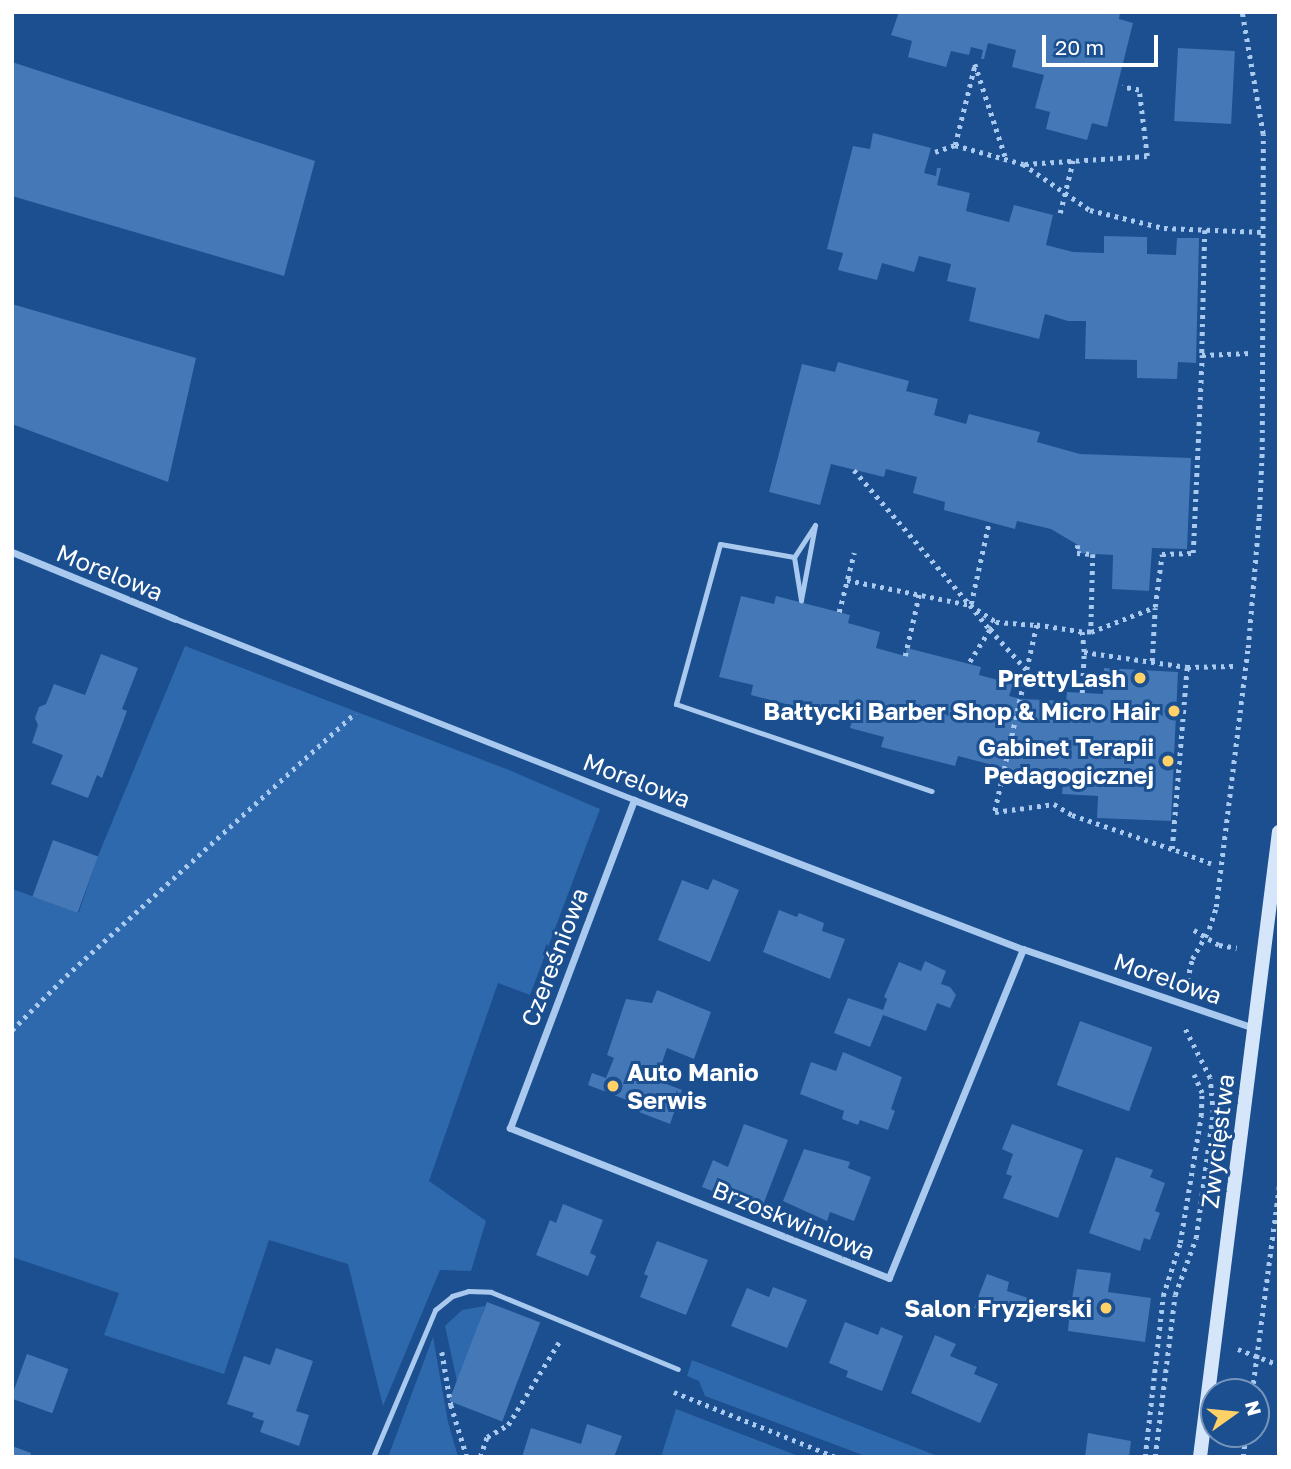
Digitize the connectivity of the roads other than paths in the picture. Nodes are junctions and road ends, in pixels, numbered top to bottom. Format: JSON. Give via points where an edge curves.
{"nodes":[{"id":1,"x":12,"y":552,"type":"edge"},
{"id":2,"x":794,"y":557,"type":"junction"},
{"id":3,"x":175,"y":619,"type":"joint"},
{"id":4,"x":932,"y":792,"type":"dead end"},
{"id":5,"x":634,"y":800,"type":"junction"},
{"id":6,"x":1279,"y":832,"type":"edge"},
{"id":7,"x":1023,"y":949,"type":"junction"},
{"id":8,"x":1254,"y":1028,"type":"junction"},
{"id":9,"x":510,"y":1128,"type":"joint"},
{"id":10,"x":678,"y":1369,"type":"dead end"},
{"id":11,"x":373,"y":1457,"type":"edge"},
{"id":12,"x":1200,"y":1457,"type":"edge"}],
"edges":[{"from":1,"to":3,"type":"street","name":"Morelowa"},
{"from":2,"to":2,"type":"lane","via":[[815,524],[801,600],[797,578]]},
{"from":2,"to":4,"type":"lane","via":[[720,544],[676,704]]},
{"from":3,"to":5,"type":"street","name":"Morelowa"},
{"from":5,"to":7,"type":"street","name":"Morelowa"},
{"from":5,"to":9,"type":"street","name":"Czereśniowa"},
{"from":6,"to":8,"type":"main road","name":"Zwycięstwa"},
{"from":7,"to":8,"type":"street","name":"Morelowa"},
{"from":7,"to":9,"type":"street","name":"Brzoskwiniowa","via":[[889,1278]]},
{"from":8,"to":12,"type":"main road","name":"Zwycięstwa"},
{"from":10,"to":11,"type":"lane","via":[[491,1292],[452,1296],[435,1310]]}]}
